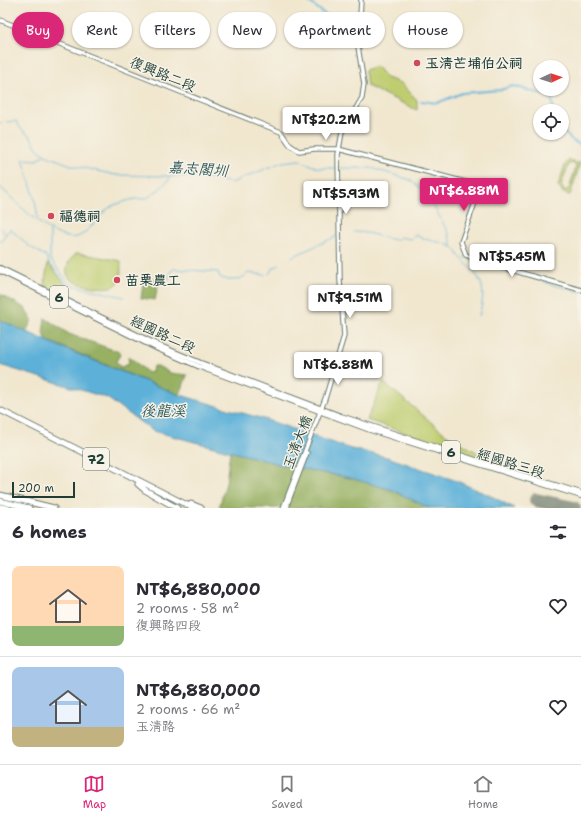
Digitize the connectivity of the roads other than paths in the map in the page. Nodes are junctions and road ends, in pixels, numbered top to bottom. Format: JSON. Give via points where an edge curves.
{"nodes":[{"id":1,"x":361,"y":0,"type":"edge"},
{"id":2,"x":0,"y":20,"type":"edge"},
{"id":3,"x":338,"y":149,"type":"junction"},
{"id":4,"x":0,"y":268,"type":"edge"},
{"id":5,"x":0,"y":271,"type":"edge"},
{"id":6,"x":581,"y":290,"type":"edge"},
{"id":7,"x":0,"y":410,"type":"edge"},
{"id":8,"x":320,"y":413,"type":"junction"},
{"id":9,"x":0,"y":414,"type":"edge"},
{"id":10,"x":138,"y":484,"type":"junction"},
{"id":11,"x":581,"y":493,"type":"edge"},
{"id":12,"x":0,"y":495,"type":"edge"},
{"id":13,"x":581,"y":496,"type":"edge"},
{"id":14,"x":171,"y":498,"type":"junction"},
{"id":15,"x":0,"y":501,"type":"edge"},
{"id":16,"x":0,"y":506,"type":"edge"},
{"id":17,"x":285,"y":507,"type":"edge"},
{"id":18,"x":9,"y":508,"type":"edge"},
{"id":19,"x":29,"y":508,"type":"edge"},
{"id":20,"x":54,"y":508,"type":"edge"},
{"id":21,"x":177,"y":508,"type":"edge"},
{"id":22,"x":186,"y":508,"type":"edge"},
{"id":23,"x":193,"y":508,"type":"edge"},
{"id":24,"x":201,"y":508,"type":"edge"}],
"edges":[{"from":1,"to":3,"type":"street","name":"玉清大橋","via":[[356,34],[364,84],[362,98],[342,132]]},
{"from":2,"to":3,"type":"street","name":"復興路二段","via":[[281,132],[290,146],[299,151]]},
{"from":3,"to":6,"type":"street","name":"復興路二段","via":[[482,186],[461,242],[466,255]]},
{"from":3,"to":8,"type":"street","name":"玉清大橋","via":[[339,258],[344,336]]},
{"from":4,"to":8,"type":"main road","name":"經國路二段","number":"6","via":[[158,346]]},
{"from":5,"to":8,"type":"main road","name":"經國路二段","number":"6","via":[[158,349]]},
{"from":7,"to":14,"type":"highway","number":"72"},
{"from":8,"to":11,"type":"main road","name":"經國路三段","number":"6"},
{"from":8,"to":13,"type":"main road","name":"經國路三段","number":"6"},
{"from":8,"to":17,"type":"street","name":"玉清大橋"},
{"from":9,"to":10,"type":"highway","number":"72"},
{"from":10,"to":21,"type":"highway"},
{"from":10,"to":22,"type":"highway","number":"72"},
{"from":12,"to":20,"type":"highway"},
{"from":14,"to":23,"type":"highway","number":"72"},
{"from":14,"to":24,"type":"highway"},
{"from":15,"to":19,"type":"highway"},
{"from":16,"to":18,"type":"street"}]}
